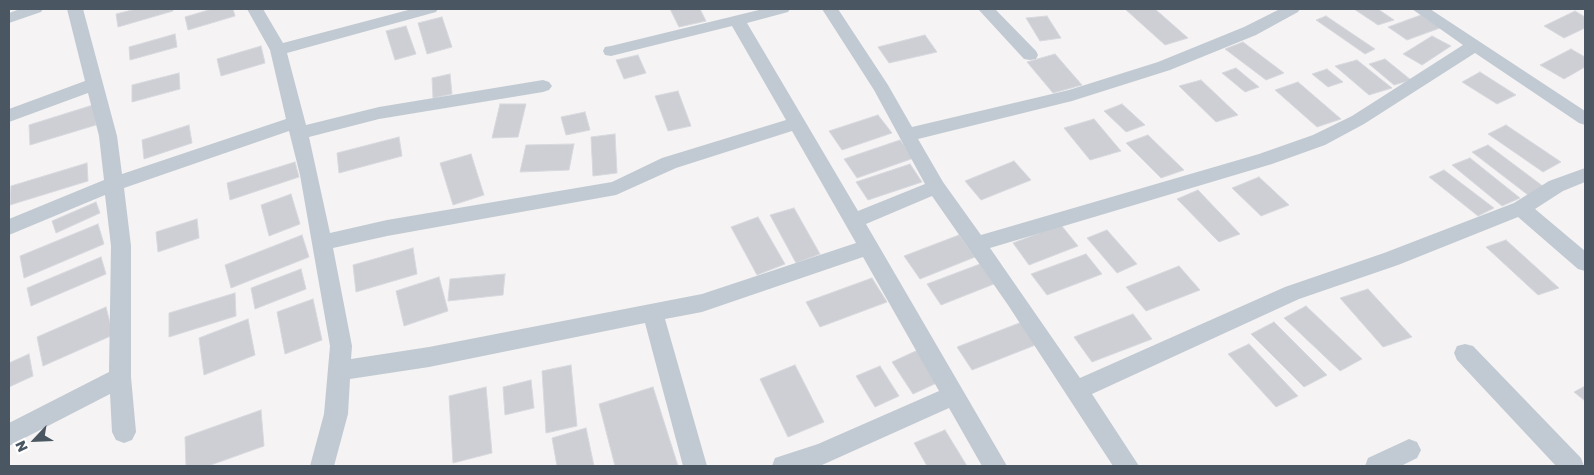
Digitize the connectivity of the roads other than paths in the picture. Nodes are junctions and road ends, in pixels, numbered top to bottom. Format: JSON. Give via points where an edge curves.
{"nodes":[{"id":1,"x":35,"y":9,"type":"edge"},
{"id":2,"x":75,"y":9,"type":"edge"},
{"id":3,"x":255,"y":9,"type":"edge"},
{"id":4,"x":430,"y":9,"type":"edge"},
{"id":5,"x":782,"y":9,"type":"edge"},
{"id":6,"x":830,"y":9,"type":"edge"},
{"id":7,"x":986,"y":9,"type":"edge"},
{"id":8,"x":1292,"y":9,"type":"edge"},
{"id":9,"x":1420,"y":9,"type":"edge"},
{"id":10,"x":9,"y":18,"type":"edge"},
{"id":11,"x":737,"y":20,"type":"junction"},
{"id":12,"x":1474,"y":46,"type":"junction"},
{"id":13,"x":278,"y":50,"type":"junction"},
{"id":14,"x":611,"y":51,"type":"dead end"},
{"id":15,"x":1030,"y":55,"type":"dead end"},
{"id":16,"x":95,"y":84,"type":"junction"},
{"id":17,"x":543,"y":86,"type":"dead end"},
{"id":18,"x":1581,"y":109,"type":"edge"},
{"id":19,"x":9,"y":116,"type":"edge"},
{"id":20,"x":797,"y":123,"type":"junction"},
{"id":21,"x":297,"y":127,"type":"junction"},
{"id":22,"x":907,"y":135,"type":"junction"},
{"id":23,"x":1585,"y":175,"type":"edge"},
{"id":24,"x":114,"y":184,"type":"junction"},
{"id":25,"x":936,"y":187,"type":"junction"},
{"id":26,"x":1521,"y":208,"type":"junction"},
{"id":27,"x":852,"y":222,"type":"junction"},
{"id":28,"x":9,"y":226,"type":"edge"},
{"id":29,"x":322,"y":242,"type":"junction"},
{"id":30,"x":976,"y":244,"type":"junction"},
{"id":31,"x":868,"y":247,"type":"junction"},
{"id":32,"x":1585,"y":263,"type":"edge"},
{"id":33,"x":653,"y":314,"type":"junction"},
{"id":34,"x":1465,"y":353,"type":"dead end"},
{"id":35,"x":339,"y":371,"type":"junction"},
{"id":36,"x":120,"y":378,"type":"junction"},
{"id":37,"x":1076,"y":390,"type":"junction"},
{"id":38,"x":954,"y":395,"type":"junction"},
{"id":39,"x":124,"y":432,"type":"dead end"},
{"id":40,"x":9,"y":435,"type":"edge"},
{"id":41,"x":1408,"y":450,"type":"dead end"},
{"id":42,"x":322,"y":466,"type":"edge"},
{"id":43,"x":695,"y":466,"type":"edge"},
{"id":44,"x":784,"y":466,"type":"edge"},
{"id":45,"x":995,"y":466,"type":"edge"},
{"id":46,"x":1126,"y":466,"type":"edge"},
{"id":47,"x":1377,"y":466,"type":"edge"},
{"id":48,"x":1572,"y":466,"type":"edge"}],
"edges":[{"from":1,"to":10,"type":"street"},
{"from":2,"to":16,"type":"street"},
{"from":3,"to":13,"type":"street"},
{"from":4,"to":13,"type":"street"},
{"from":5,"to":11,"type":"street"},
{"from":6,"to":22,"type":"street","via":[[882,88]]},
{"from":7,"to":15,"type":"street"},
{"from":8,"to":22,"type":"street","via":[[1250,31],[1164,66],[1072,95]]},
{"from":9,"to":12,"type":"street"},
{"from":11,"to":14,"type":"street"},
{"from":11,"to":20,"type":"street"},
{"from":12,"to":18,"type":"street"},
{"from":12,"to":30,"type":"street","via":[[1358,120],[1320,140]]},
{"from":13,"to":21,"type":"street"},
{"from":16,"to":19,"type":"street"},
{"from":16,"to":24,"type":"street","via":[[108,136]]},
{"from":17,"to":21,"type":"street"},
{"from":20,"to":27,"type":"street"},
{"from":20,"to":29,"type":"street","via":[[670,163],[616,188]]},
{"from":21,"to":24,"type":"street"},
{"from":21,"to":29,"type":"street"},
{"from":22,"to":25,"type":"street"},
{"from":23,"to":26,"type":"street","via":[[1556,186]]},
{"from":24,"to":28,"type":"street"},
{"from":24,"to":36,"type":"street","via":[[121,246]]},
{"from":25,"to":27,"type":"street"},
{"from":25,"to":30,"type":"street"},
{"from":26,"to":32,"type":"street"},
{"from":26,"to":37,"type":"street","via":[[1292,293]]},
{"from":27,"to":31,"type":"street"},
{"from":29,"to":35,"type":"street","via":[[341,346]]},
{"from":30,"to":37,"type":"street"},
{"from":31,"to":33,"type":"street","via":[[702,303]]},
{"from":31,"to":38,"type":"street"},
{"from":33,"to":35,"type":"street"},
{"from":33,"to":43,"type":"street"},
{"from":34,"to":48,"type":"street"},
{"from":35,"to":42,"type":"street","via":[[336,414]]},
{"from":36,"to":39,"type":"street"},
{"from":36,"to":40,"type":"street"},
{"from":37,"to":46,"type":"street"},
{"from":38,"to":44,"type":"street","via":[[822,454]]},
{"from":38,"to":45,"type":"street"},
{"from":41,"to":47,"type":"street"}]}
